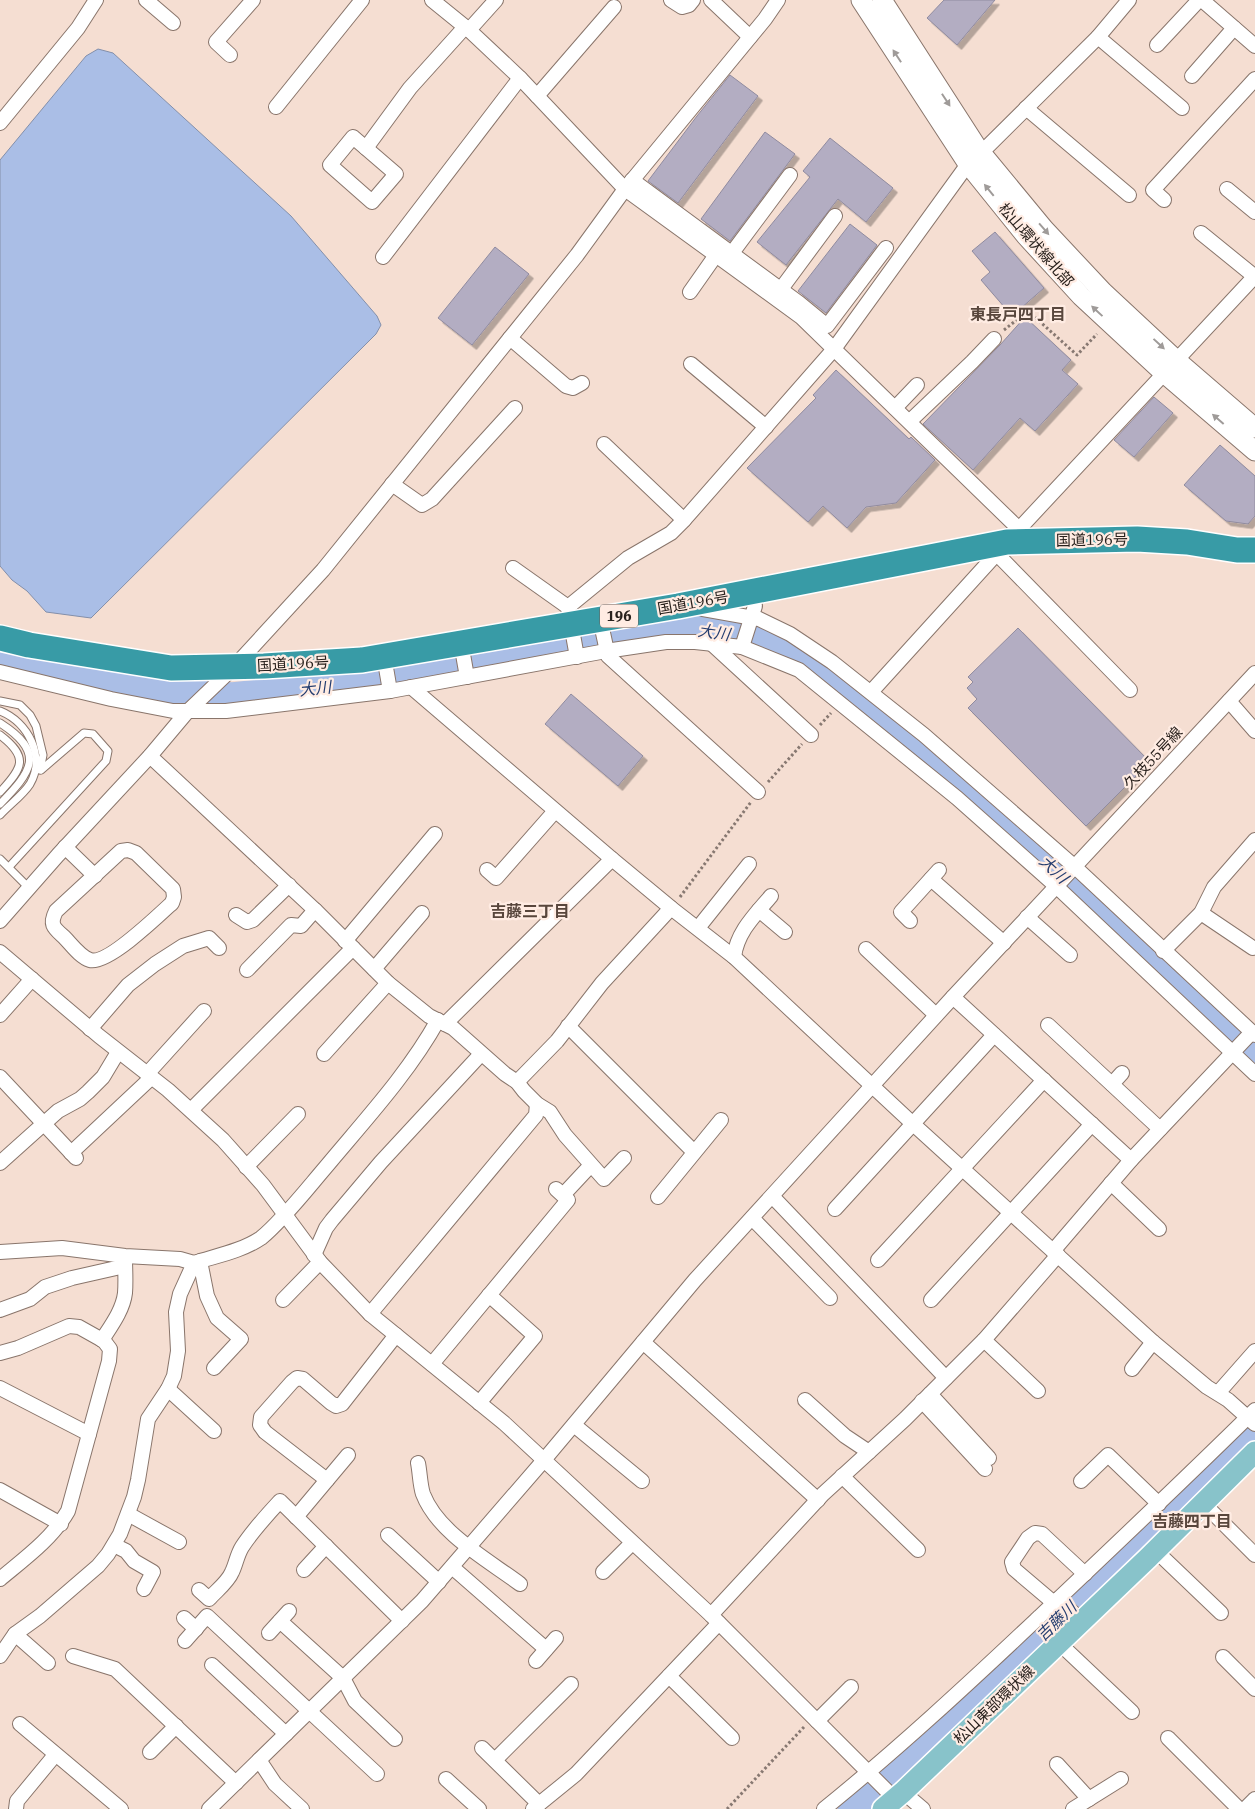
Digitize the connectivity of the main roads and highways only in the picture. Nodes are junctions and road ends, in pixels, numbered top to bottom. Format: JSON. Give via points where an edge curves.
{"nodes":[{"id":1,"x":1249,"y":552,"type":"edge"},
{"id":2,"x":0,"y":638,"type":"edge"},
{"id":3,"x":1255,"y":1452,"type":"edge"},
{"id":4,"x":893,"y":1798,"type":"edge"}],
"edges":[{"from":1,"to":2,"type":"highway","name":"国道196号","number":"196","via":[[1187,542],[1137,539],[1008,542],[755,612],[678,606],[601,625],[571,623],[462,650],[385,663],[362,660],[171,668]]},
{"from":3,"to":4,"type":"main road","name":"松山東部環状線","via":[[1080,1619],[1059,1643]]}]}
